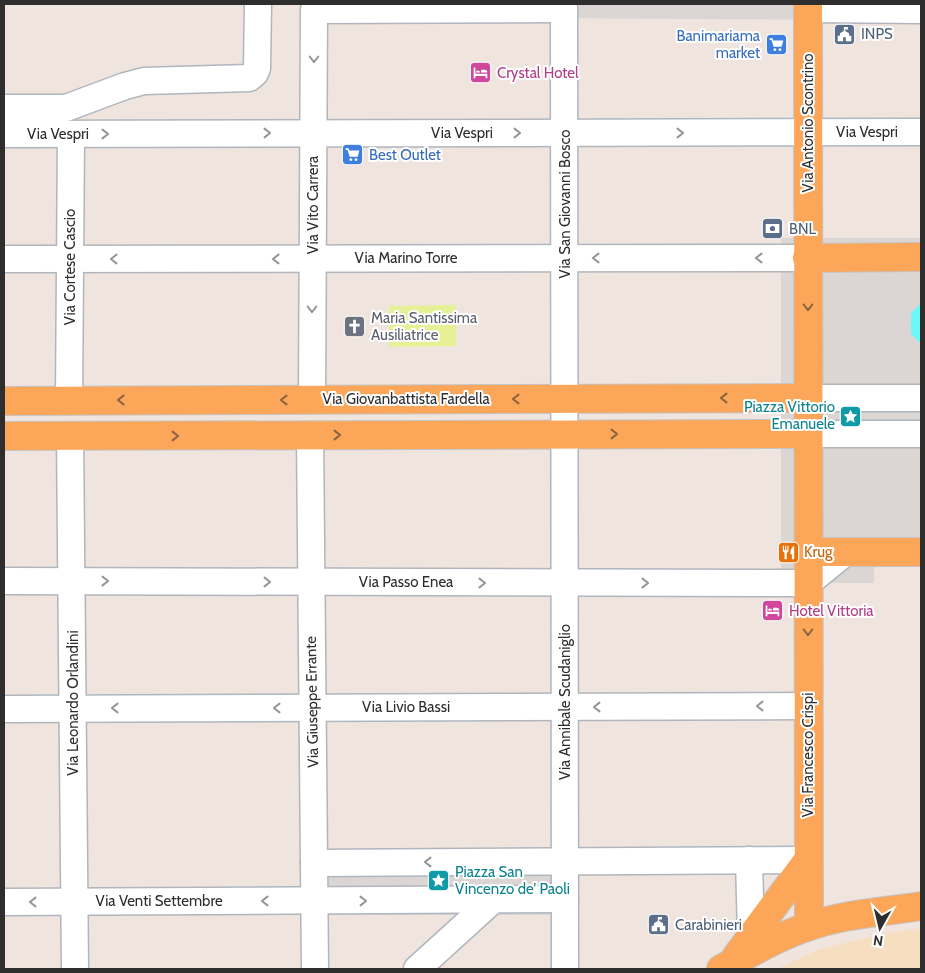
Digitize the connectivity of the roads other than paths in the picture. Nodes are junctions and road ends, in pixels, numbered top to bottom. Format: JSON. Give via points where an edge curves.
{"nodes":[{"id":1,"x":258,"y":4,"type":"edge"},
{"id":2,"x":567,"y":6,"type":"edge"},
{"id":3,"x":808,"y":6,"type":"edge"},
{"id":4,"x":921,"y":10,"type":"edge"},
{"id":5,"x":4,"y":108,"type":"edge"},
{"id":6,"x":808,"y":132,"type":"junction"},
{"id":7,"x":921,"y":132,"type":"edge"},
{"id":8,"x":313,"y":133,"type":"junction"},
{"id":9,"x":564,"y":133,"type":"junction"},
{"id":10,"x":4,"y":134,"type":"edge"},
{"id":11,"x":71,"y":134,"type":"junction"},
{"id":12,"x":807,"y":248,"type":"junction"},
{"id":13,"x":921,"y":257,"type":"edge"},
{"id":14,"x":565,"y":258,"type":"junction"},
{"id":15,"x":4,"y":259,"type":"edge"},
{"id":16,"x":70,"y":259,"type":"junction"},
{"id":17,"x":312,"y":259,"type":"junction"},
{"id":18,"x":808,"y":398,"type":"junction"},
{"id":19,"x":921,"y":398,"type":"edge"},
{"id":20,"x":565,"y":399,"type":"junction"},
{"id":21,"x":312,"y":400,"type":"junction"},
{"id":22,"x":4,"y":401,"type":"edge"},
{"id":23,"x":69,"y":401,"type":"junction"},
{"id":24,"x":565,"y":434,"type":"junction"},
{"id":25,"x":808,"y":434,"type":"junction"},
{"id":26,"x":921,"y":434,"type":"edge"},
{"id":27,"x":310,"y":435,"type":"junction"},
{"id":28,"x":4,"y":436,"type":"edge"},
{"id":29,"x":70,"y":436,"type":"junction"},
{"id":30,"x":808,"y":552,"type":"junction"},
{"id":31,"x":846,"y":552,"type":"junction"},
{"id":32,"x":921,"y":552,"type":"edge"},
{"id":33,"x":4,"y":581,"type":"edge"},
{"id":34,"x":72,"y":581,"type":"junction"},
{"id":35,"x":311,"y":582,"type":"junction"},
{"id":36,"x":565,"y":583,"type":"junction"},
{"id":37,"x":808,"y":583,"type":"junction"},
{"id":38,"x":565,"y":706,"type":"junction"},
{"id":39,"x":808,"y":706,"type":"junction"},
{"id":40,"x":4,"y":708,"type":"edge"},
{"id":41,"x":73,"y":708,"type":"junction"},
{"id":42,"x":312,"y":708,"type":"junction"},
{"id":43,"x":749,"y":860,"type":"junction"},
{"id":44,"x":808,"y":860,"type":"junction"},
{"id":45,"x":564,"y":861,"type":"junction"},
{"id":46,"x":314,"y":863,"type":"junction"},
{"id":47,"x":565,"y":899,"type":"junction"},
{"id":48,"x":74,"y":901,"type":"junction"},
{"id":49,"x":314,"y":901,"type":"junction"},
{"id":50,"x":4,"y":902,"type":"edge"},
{"id":51,"x":921,"y":906,"type":"edge"},
{"id":52,"x":485,"y":908,"type":"junction"},
{"id":53,"x":809,"y":926,"type":"junction"},
{"id":54,"x":751,"y":938,"type":"junction"},
{"id":55,"x":726,"y":966,"type":"edge"},
{"id":56,"x":75,"y":969,"type":"edge"},
{"id":57,"x":315,"y":969,"type":"edge"},
{"id":58,"x":417,"y":969,"type":"edge"},
{"id":59,"x":564,"y":969,"type":"edge"}],
"edges":[{"from":1,"to":5,"type":"street","via":[[257,68],[249,78],[144,82],[124,86],[66,108]]},
{"from":2,"to":8,"type":"street","name":"Via Vito Carrera","one_way":true,"via":[[314,10]]},
{"from":2,"to":9,"type":"street","name":"Via San Giovanni Bosco"},
{"from":3,"to":4,"type":"street"},
{"from":3,"to":6,"type":"main road","name":"Via Antonio Scontrino"},
{"from":6,"to":7,"type":"street","name":"Via Vespri"},
{"from":9,"to":6,"type":"street","name":"Via Vespri","one_way":true},
{"from":6,"to":12,"type":"main road","name":"Via Antonio Scontrino"},
{"from":8,"to":9,"type":"street","name":"Via Vespri","one_way":true},
{"from":11,"to":8,"type":"street","name":"Via Vespri","one_way":true},
{"from":8,"to":17,"type":"street","name":"Via Vito Carrera"},
{"from":9,"to":14,"type":"street","name":"Via San Giovanni Bosco"},
{"from":10,"to":11,"type":"street","name":"Via Vespri"},
{"from":11,"to":16,"type":"street","name":"Via Cortese Cascio"},
{"from":12,"to":13,"type":"main road"},
{"from":12,"to":14,"type":"street","name":"Via Marino Torre","one_way":true},
{"from":12,"to":18,"type":"main road","name":"Via Antonio Scontrino","one_way":true},
{"from":14,"to":17,"type":"street","name":"Via Marino Torre"},
{"from":14,"to":20,"type":"street","name":"Via San Giovanni Bosco"},
{"from":15,"to":16,"type":"street","name":"Via Marino Torre"},
{"from":17,"to":16,"type":"street","name":"Via Marino Torre","one_way":true},
{"from":16,"to":23,"type":"street","name":"Via Cortese Cascio"},
{"from":17,"to":21,"type":"street","name":"Via Vito Carrera","one_way":true},
{"from":18,"to":19,"type":"street"},
{"from":18,"to":20,"type":"main road","name":"Via Giovanbattista Fardella","one_way":true},
{"from":18,"to":25,"type":"main road","name":"Via Francesco Crispi"},
{"from":20,"to":21,"type":"main road","name":"Via Giovanbattista Fardella","one_way":true},
{"from":20,"to":24,"type":"street","name":"Via San Giovanni Bosco"},
{"from":21,"to":23,"type":"main road","name":"Via Giovanbattista Fardella","one_way":true},
{"from":22,"to":23,"type":"main road","name":"Via Giovanbattista Fardella"},
{"from":24,"to":25,"type":"main road","one_way":true},
{"from":27,"to":24,"type":"main road","one_way":true},
{"from":24,"to":36,"type":"street","name":"Via Annibale Scudaniglio"},
{"from":25,"to":26,"type":"street"},
{"from":25,"to":30,"type":"main road","name":"Via Francesco Crispi"},
{"from":29,"to":27,"type":"main road","one_way":true},
{"from":27,"to":35,"type":"street","name":"Via Giuseppe Errante"},
{"from":28,"to":29,"type":"main road"},
{"from":29,"to":34,"type":"street","name":"Via Leonardo Orlandini"},
{"from":30,"to":31,"type":"main road"},
{"from":30,"to":37,"type":"main road","name":"Via Francesco Crispi"},
{"from":31,"to":32,"type":"main road"},
{"from":31,"to":37,"type":"street"},
{"from":33,"to":34,"type":"street","name":"Via Passo Enea"},
{"from":34,"to":35,"type":"street","name":"Via Passo Enea","one_way":true},
{"from":34,"to":41,"type":"street","name":"Via Leonardo Orlandini"},
{"from":35,"to":36,"type":"street","name":"Via Passo Enea","one_way":true},
{"from":35,"to":42,"type":"street","name":"Via Giuseppe Errante"},
{"from":36,"to":37,"type":"street","name":"Via Passo Enea","one_way":true},
{"from":36,"to":38,"type":"street","name":"Via Annibale Scudaniglio"},
{"from":37,"to":39,"type":"main road","name":"Via Francesco Crispi","one_way":true},
{"from":39,"to":38,"type":"street","name":"Via Livio Bassi","one_way":true},
{"from":38,"to":42,"type":"street","name":"Via Livio Bassi"},
{"from":38,"to":45,"type":"street","name":"Via Annibale Scudaniglio"},
{"from":39,"to":44,"type":"main road","name":"Via Francesco Crispi"},
{"from":40,"to":41,"type":"street","name":"Via Livio Bassi"},
{"from":42,"to":41,"type":"street","name":"Via Livio Bassi","one_way":true},
{"from":41,"to":48,"type":"street","name":"Via Leonardo Orlandini"},
{"from":42,"to":46,"type":"street","name":"Via Giuseppe Errante"},
{"from":43,"to":44,"type":"street"},
{"from":43,"to":45,"type":"street"},
{"from":43,"to":54,"type":"street"},
{"from":44,"to":53,"type":"main road","name":"Via Francesco Crispi"},
{"from":44,"to":54,"type":"main road"},
{"from":45,"to":46,"type":"street","one_way":true},
{"from":45,"to":47,"type":"street","name":"Via Annibale Scudaniglio"},
{"from":46,"to":49,"type":"street","name":"Via Giuseppe Errante"},
{"from":47,"to":52,"type":"street","name":"Via Venti Settembre"},
{"from":47,"to":59,"type":"street","name":"Via Annibale Scudaniglio"},
{"from":49,"to":48,"type":"street","name":"Via Venti Settembre","one_way":true},
{"from":48,"to":50,"type":"street","name":"Via Venti Settembre","one_way":true},
{"from":48,"to":56,"type":"street","name":"Via Leonardo Orlandini"},
{"from":49,"to":52,"type":"street","name":"Via Venti Settembre","one_way":true},
{"from":49,"to":57,"type":"street","name":"Via Giuseppe Errante"},
{"from":51,"to":53,"type":"main road"},
{"from":52,"to":58,"type":"street"},
{"from":53,"to":55,"type":"main road","via":[[780,937]]},
{"from":54,"to":55,"type":"main road"}]}
